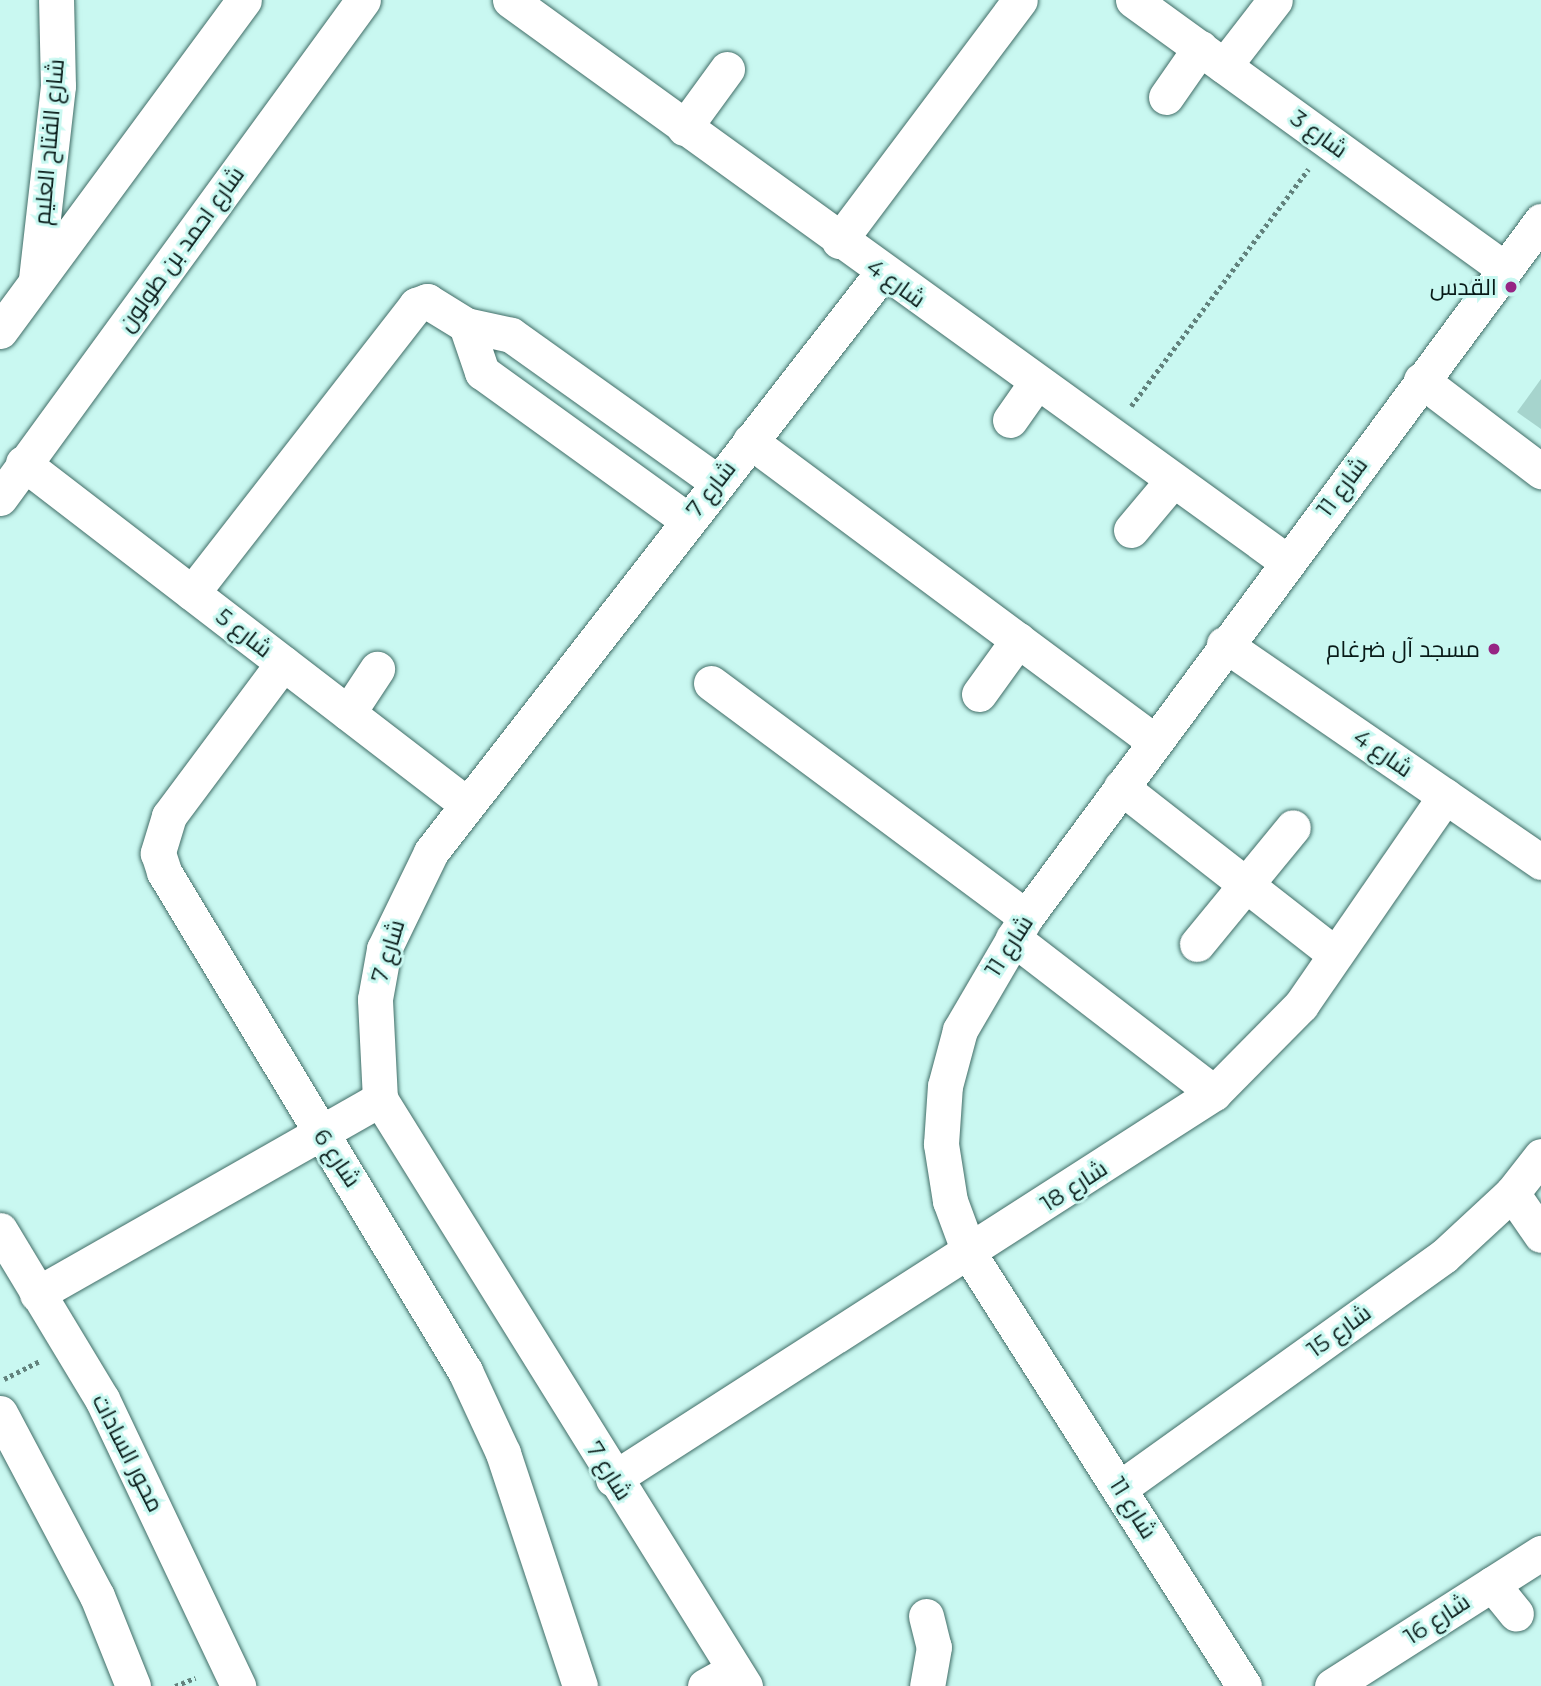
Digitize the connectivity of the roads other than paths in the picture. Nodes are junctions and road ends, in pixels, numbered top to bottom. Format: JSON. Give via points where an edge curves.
{"nodes":[{"id":1,"x":56,"y":0,"type":"edge"},
{"id":2,"x":363,"y":0,"type":"edge"},
{"id":3,"x":510,"y":0,"type":"edge"},
{"id":4,"x":1020,"y":0,"type":"edge"},
{"id":5,"x":1133,"y":0,"type":"edge"},
{"id":6,"x":1275,"y":0,"type":"edge"},
{"id":7,"x":231,"y":4,"type":"edge"},
{"id":8,"x":1212,"y":57,"type":"junction"},
{"id":9,"x":727,"y":69,"type":"dead end"},
{"id":10,"x":1166,"y":97,"type":"dead end"},
{"id":11,"x":684,"y":128,"type":"junction"},
{"id":12,"x":1541,"y":221,"type":"edge"},
{"id":13,"x":839,"y":242,"type":"junction"},
{"id":14,"x":1505,"y":269,"type":"junction"},
{"id":15,"x":882,"y":272,"type":"junction"},
{"id":16,"x":35,"y":283,"type":"junction"},
{"id":17,"x":466,"y":325,"type":"junction"},
{"id":18,"x":0,"y":331,"type":"edge"},
{"id":19,"x":1421,"y":380,"type":"junction"},
{"id":20,"x":1037,"y":383,"type":"junction"},
{"id":21,"x":1010,"y":420,"type":"dead end"},
{"id":22,"x":750,"y":441,"type":"junction"},
{"id":23,"x":23,"y":463,"type":"junction"},
{"id":24,"x":1541,"y":471,"type":"edge"},
{"id":25,"x":1173,"y":480,"type":"junction"},
{"id":26,"x":717,"y":482,"type":"junction"},
{"id":27,"x":0,"y":498,"type":"edge"},
{"id":28,"x":687,"y":520,"type":"junction"},
{"id":29,"x":1131,"y":530,"type":"dead end"},
{"id":30,"x":1286,"y":561,"type":"junction"},
{"id":31,"x":192,"y":593,"type":"junction"},
{"id":32,"x":1018,"y":640,"type":"junction"},
{"id":33,"x":1224,"y":644,"type":"junction"},
{"id":34,"x":283,"y":663,"type":"junction"},
{"id":35,"x":377,"y":669,"type":"dead end"},
{"id":36,"x":711,"y":683,"type":"dead end"},
{"id":37,"x":978,"y":694,"type":"dead end"},
{"id":38,"x":348,"y":713,"type":"junction"},
{"id":39,"x":1154,"y":741,"type":"junction"},
{"id":40,"x":1121,"y":787,"type":"junction"},
{"id":41,"x":1445,"y":796,"type":"junction"},
{"id":42,"x":465,"y":803,"type":"junction"},
{"id":43,"x":1293,"y":827,"type":"dead end"},
{"id":44,"x":1541,"y":863,"type":"edge"},
{"id":45,"x":1246,"y":885,"type":"junction"},
{"id":46,"x":1020,"y":928,"type":"junction"},
{"id":47,"x":1197,"y":944,"type":"dead end"},
{"id":48,"x":1335,"y":954,"type":"junction"},
{"id":49,"x":1214,"y":1093,"type":"junction"},
{"id":50,"x":380,"y":1099,"type":"junction"},
{"id":51,"x":320,"y":1134,"type":"junction"},
{"id":52,"x":1541,"y":1156,"type":"edge"},
{"id":53,"x":1512,"y":1193,"type":"junction"},
{"id":54,"x":0,"y":1230,"type":"edge"},
{"id":55,"x":1541,"y":1235,"type":"edge"},
{"id":56,"x":970,"y":1255,"type":"junction"},
{"id":57,"x":37,"y":1294,"type":"junction"},
{"id":58,"x":0,"y":1413,"type":"edge"},
{"id":59,"x":613,"y":1479,"type":"junction"},
{"id":60,"x":1121,"y":1488,"type":"junction"},
{"id":61,"x":1541,"y":1553,"type":"edge"},
{"id":62,"x":1492,"y":1584,"type":"junction"},
{"id":63,"x":1517,"y":1614,"type":"dead end"},
{"id":64,"x":926,"y":1616,"type":"dead end"},
{"id":65,"x":728,"y":1681,"type":"edge"},
{"id":66,"x":133,"y":1686,"type":"edge"},
{"id":67,"x":238,"y":1686,"type":"edge"},
{"id":68,"x":580,"y":1686,"type":"edge"},
{"id":69,"x":927,"y":1686,"type":"edge"},
{"id":70,"x":1244,"y":1686,"type":"edge"},
{"id":71,"x":1332,"y":1686,"type":"edge"}],
"edges":[{"from":1,"to":16,"type":"street","name":"شارع الفتاح العليم","via":[[58,86]]},
{"from":2,"to":23,"type":"street","name":"شارع احمد بن طولون"},
{"from":3,"to":11,"type":"street","name":"شارع 4"},
{"from":4,"to":13,"type":"street"},
{"from":5,"to":8,"type":"street","name":"شارع 3"},
{"from":6,"to":8,"type":"street"},
{"from":7,"to":16,"type":"street"},
{"from":8,"to":10,"type":"street"},
{"from":8,"to":14,"type":"street","name":"شارع 3"},
{"from":9,"to":11,"type":"street"},
{"from":11,"to":13,"type":"street","name":"شارع 4"},
{"from":12,"to":14,"type":"street"},
{"from":13,"to":15,"type":"street","name":"شارع 4"},
{"from":14,"to":19,"type":"street","name":"شارع 11"},
{"from":15,"to":20,"type":"street","name":"شارع 4"},
{"from":15,"to":22,"type":"street","name":"شارع 7"},
{"from":16,"to":18,"type":"street"},
{"from":17,"to":26,"type":"street","via":[[511,335]]},
{"from":17,"to":28,"type":"street","via":[[482,372]]},
{"from":17,"to":31,"type":"street","via":[[438,303],[416,305]]},
{"from":19,"to":24,"type":"street"},
{"from":19,"to":30,"type":"street","name":"شارع 11"},
{"from":20,"to":21,"type":"street"},
{"from":20,"to":25,"type":"street","name":"شارع 4"},
{"from":22,"to":26,"type":"street","name":"شارع 7"},
{"from":22,"to":32,"type":"street"},
{"from":23,"to":27,"type":"street","name":"شارع احمد بن طولون"},
{"from":23,"to":31,"type":"street","name":"شارع 5"},
{"from":25,"to":29,"type":"street"},
{"from":25,"to":30,"type":"street","name":"شارع 4"},
{"from":26,"to":28,"type":"street","name":"شارع 7"},
{"from":28,"to":42,"type":"street","name":"شارع 7"},
{"from":30,"to":33,"type":"street","name":"شارع 11"},
{"from":31,"to":34,"type":"street","name":"شارع 5"},
{"from":32,"to":37,"type":"street"},
{"from":32,"to":39,"type":"street"},
{"from":33,"to":39,"type":"street","name":"شارع 11"},
{"from":33,"to":41,"type":"street","name":"شارع 4"},
{"from":34,"to":38,"type":"street","name":"شارع 5"},
{"from":34,"to":51,"type":"street","name":"شارع 6","via":[[169,816],[158,853]]},
{"from":35,"to":38,"type":"street"},
{"from":36,"to":46,"type":"street"},
{"from":38,"to":42,"type":"street","name":"شارع 5"},
{"from":39,"to":40,"type":"street","name":"شارع 11"},
{"from":40,"to":45,"type":"street"},
{"from":40,"to":46,"type":"street","name":"شارع 11"},
{"from":41,"to":44,"type":"street","name":"شارع 4"},
{"from":41,"to":48,"type":"street","name":"شارع 18"},
{"from":42,"to":50,"type":"street","name":"شارع 7","via":[[425,862],[384,949],[373,1037]]},
{"from":43,"to":45,"type":"street"},
{"from":45,"to":47,"type":"street"},
{"from":45,"to":48,"type":"street"},
{"from":46,"to":49,"type":"street"},
{"from":46,"to":56,"type":"street","name":"شارع 11","via":[[960,1030],[945,1086],[941,1144],[950,1200]]},
{"from":48,"to":49,"type":"street","name":"شارع 18","via":[[1285,1024]]},
{"from":49,"to":56,"type":"street","name":"شارع 18"},
{"from":50,"to":51,"type":"street"},
{"from":50,"to":59,"type":"street","name":"شارع 7"},
{"from":51,"to":57,"type":"street"},
{"from":51,"to":68,"type":"street","name":"شارع 6","via":[[408,1268],[470,1382],[503,1453]]},
{"from":52,"to":53,"type":"street","name":"شارع 15"},
{"from":53,"to":55,"type":"street"},
{"from":53,"to":60,"type":"street","name":"شارع 15","via":[[1444,1256]]},
{"from":54,"to":57,"type":"street","name":"محور السادات"},
{"from":56,"to":59,"type":"street","name":"شارع 18"},
{"from":56,"to":60,"type":"street","name":"شارع 11"},
{"from":57,"to":67,"type":"street","name":"محور السادات","via":[[102,1399]]},
{"from":58,"to":66,"type":"street","via":[[97,1596]]},
{"from":59,"to":65,"type":"street","name":"شارع 7"},
{"from":60,"to":70,"type":"street","name":"شارع 11"},
{"from":61,"to":62,"type":"street","name":"شارع 16"},
{"from":62,"to":63,"type":"street"},
{"from":62,"to":71,"type":"street","name":"شارع 16"},
{"from":64,"to":69,"type":"street","via":[[934,1647]]}]}
